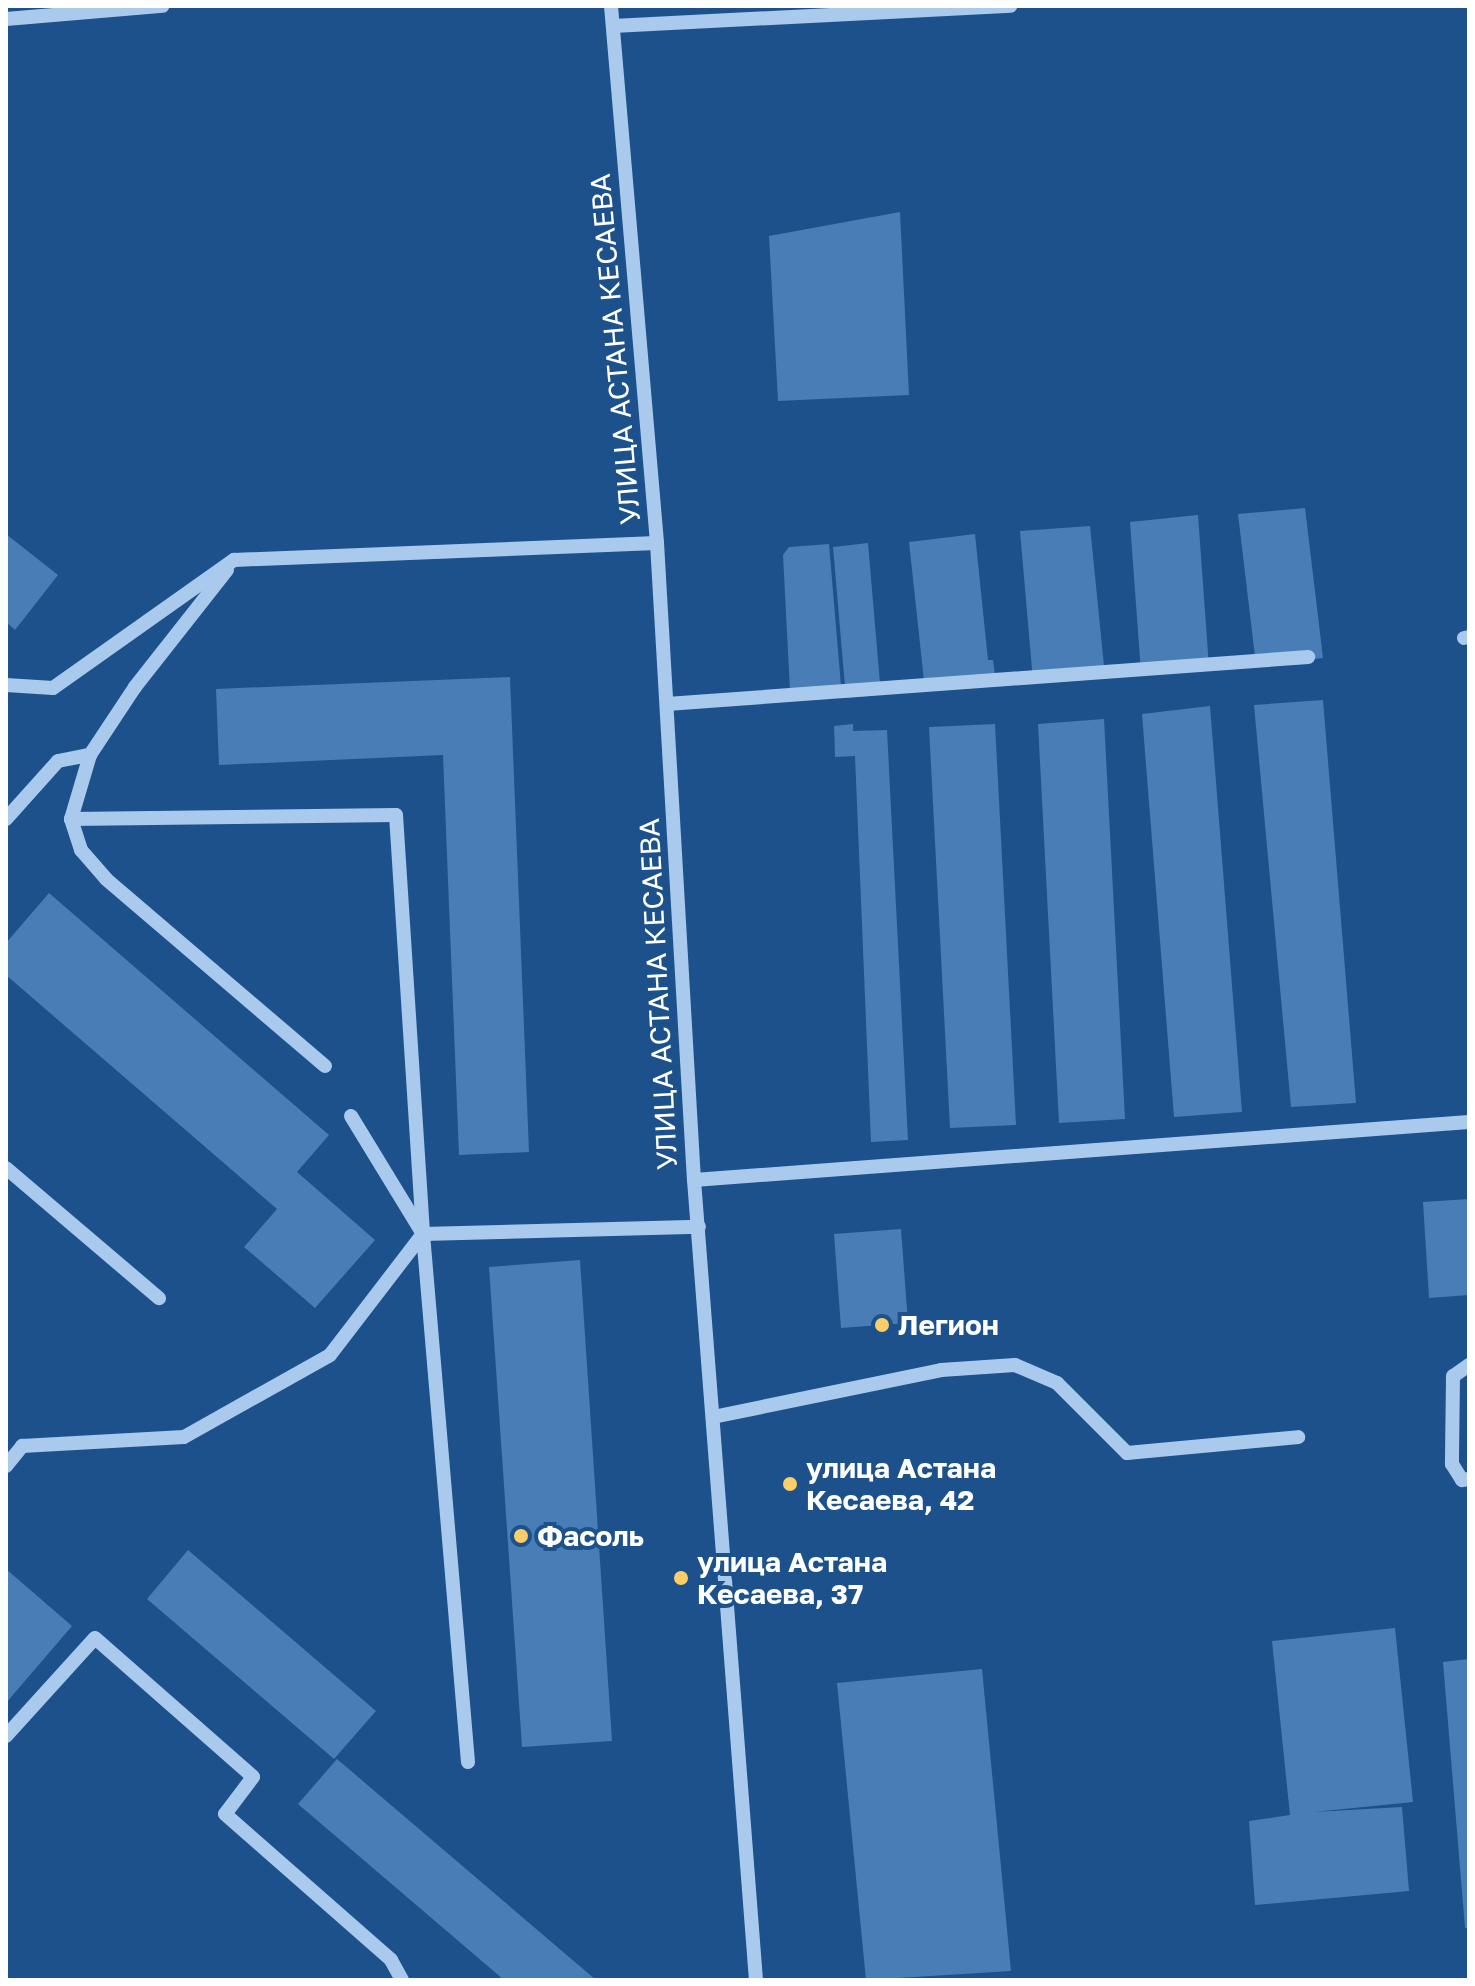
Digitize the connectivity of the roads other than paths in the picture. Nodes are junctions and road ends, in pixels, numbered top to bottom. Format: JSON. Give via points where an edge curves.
{"nodes":[{"id":1,"x":162,"y":6,"type":"edge"},
{"id":2,"x":611,"y":6,"type":"edge"},
{"id":3,"x":1010,"y":6,"type":"edge"},
{"id":4,"x":6,"y":19,"type":"edge"},
{"id":5,"x":613,"y":26,"type":"junction"},
{"id":6,"x":657,"y":543,"type":"junction"},
{"id":7,"x":234,"y":560,"type":"junction"},
{"id":8,"x":1308,"y":657,"type":"dead end"},
{"id":9,"x":6,"y":685,"type":"edge"},
{"id":10,"x":667,"y":704,"type":"junction"},
{"id":11,"x":90,"y":755,"type":"junction"},
{"id":12,"x":6,"y":819,"type":"edge"},
{"id":13,"x":71,"y":819,"type":"junction"},
{"id":14,"x":325,"y":1066,"type":"dead end"},
{"id":15,"x":351,"y":1116,"type":"dead end"},
{"id":16,"x":1469,"y":1122,"type":"edge"},
{"id":17,"x":6,"y":1168,"type":"edge"},
{"id":18,"x":694,"y":1180,"type":"junction"},
{"id":19,"x":699,"y":1227,"type":"junction"},
{"id":20,"x":423,"y":1234,"type":"junction"},
{"id":21,"x":159,"y":1298,"type":"dead end"},
{"id":22,"x":1469,"y":1365,"type":"edge"},
{"id":23,"x":713,"y":1417,"type":"junction"},
{"id":24,"x":1298,"y":1437,"type":"dead end"},
{"id":25,"x":6,"y":1466,"type":"edge"},
{"id":26,"x":1469,"y":1479,"type":"edge"},
{"id":27,"x":6,"y":1736,"type":"edge"},
{"id":28,"x":468,"y":1762,"type":"dead end"},
{"id":29,"x":402,"y":1980,"type":"edge"},
{"id":30,"x":756,"y":1980,"type":"edge"}],
"edges":[{"from":1,"to":4,"type":"street"},
{"from":2,"to":5,"type":"street","name":"УЛИЦА АСТАНА КЕСАЕВА"},
{"from":3,"to":5,"type":"street"},
{"from":5,"to":6,"type":"street","name":"УЛИЦА АСТАНА КЕСАЕВА"},
{"from":6,"to":7,"type":"street"},
{"from":6,"to":10,"type":"street","name":"УЛИЦА АСТАНА КЕСАЕВА"},
{"from":7,"to":9,"type":"street","via":[[53,688]]},
{"from":7,"to":11,"type":"street","via":[[135,687]]},
{"from":8,"to":10,"type":"street"},
{"from":10,"to":18,"type":"street","name":"УЛИЦА АСТАНА КЕСАЕВА"},
{"from":11,"to":12,"type":"street","via":[[58,761]]},
{"from":11,"to":13,"type":"street"},
{"from":13,"to":14,"type":"street","via":[[81,850],[106,879]]},
{"from":13,"to":20,"type":"street","via":[[396,815]]},
{"from":15,"to":20,"type":"street"},
{"from":16,"to":18,"type":"street"},
{"from":17,"to":21,"type":"street"},
{"from":18,"to":19,"type":"street","name":"УЛИЦА АСТАНА КЕСАЕВА"},
{"from":19,"to":20,"type":"street"},
{"from":19,"to":23,"type":"street","name":"УЛИЦА АСТАНА КЕСАЕВА"},
{"from":20,"to":25,"type":"street","via":[[330,1355],[184,1437],[22,1446]]},
{"from":20,"to":28,"type":"street"},
{"from":22,"to":26,"type":"street","via":[[1453,1376],[1452,1464],[1462,1480]]},
{"from":23,"to":24,"type":"street","via":[[941,1370],[1015,1365],[1057,1383],[1127,1453]]},
{"from":23,"to":30,"type":"street","name":"УЛИЦА АСТАНА КЕСАЕВА"},
{"from":27,"to":29,"type":"street","via":[[95,1638],[253,1777],[225,1814],[391,1960]]}]}
